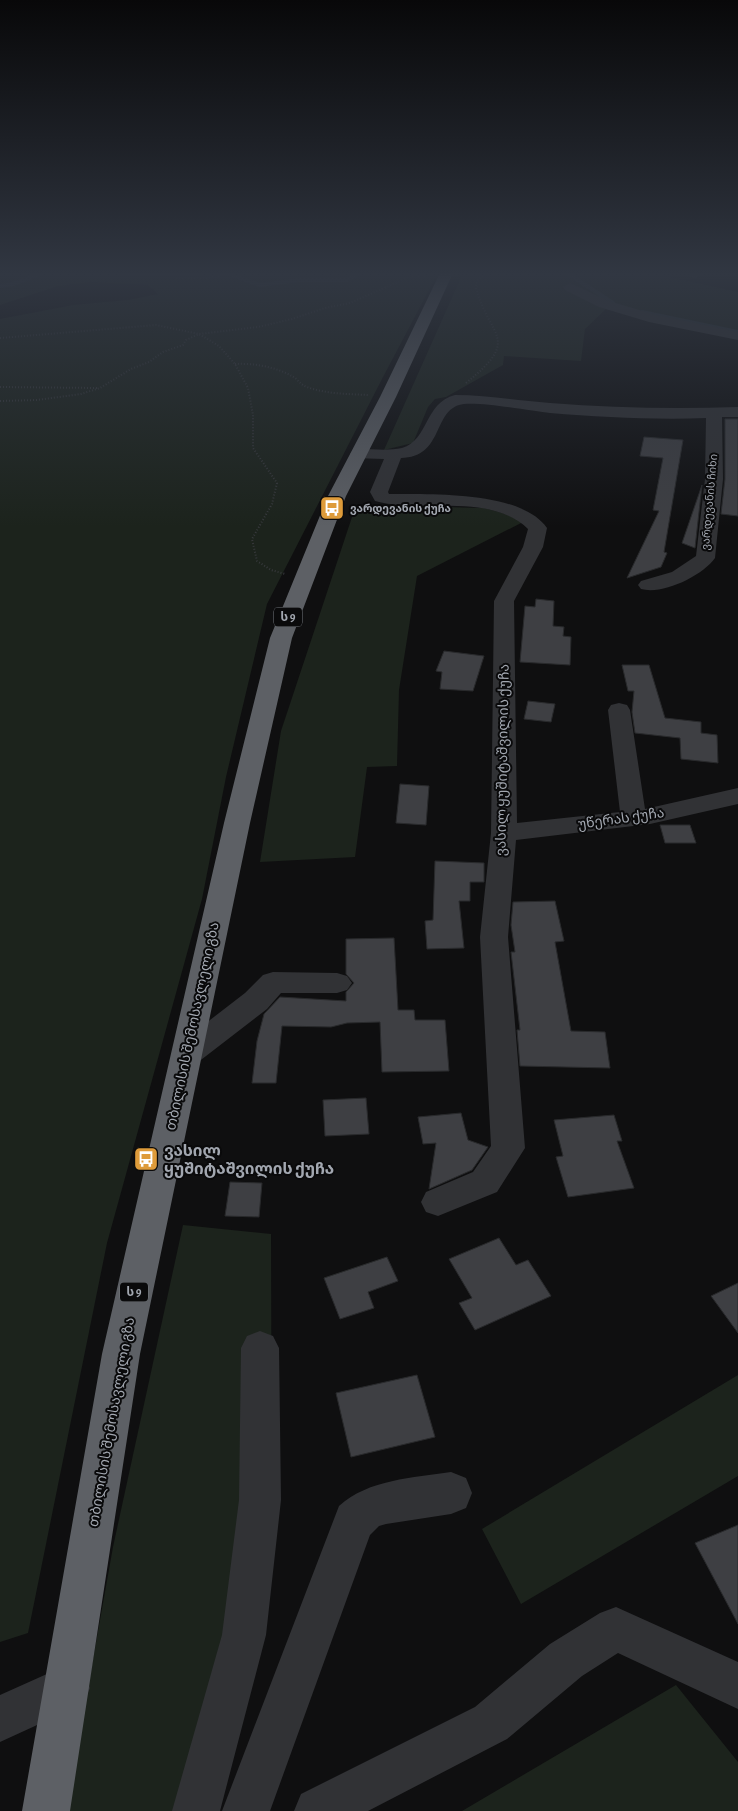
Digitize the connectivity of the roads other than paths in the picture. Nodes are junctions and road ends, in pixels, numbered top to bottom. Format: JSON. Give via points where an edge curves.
{"nodes":[{"id":1,"x":406,"y":358,"type":"edge"},
{"id":2,"x":738,"y":412,"type":"edge"},
{"id":3,"x":714,"y":413,"type":"junction"},
{"id":4,"x":393,"y":453,"type":"junction"},
{"id":5,"x":359,"y":454,"type":"junction"},
{"id":6,"x":648,"y":585,"type":"dead end"},
{"id":7,"x":619,"y":710,"type":"dead end"},
{"id":8,"x":738,"y":796,"type":"edge"},
{"id":9,"x":634,"y":818,"type":"junction"},
{"id":10,"x":504,"y":832,"type":"junction"},
{"id":11,"x":337,"y":983,"type":"dead end"},
{"id":12,"x":186,"y":1055,"type":"junction"},
{"id":13,"x":438,"y":1202,"type":"dead end"},
{"id":14,"x":260,"y":1348,"type":"dead end"},
{"id":15,"x":450,"y":1493,"type":"dead end"},
{"id":16,"x":738,"y":1686,"type":"edge"},
{"id":17,"x":67,"y":1688,"type":"junction"},
{"id":18,"x":0,"y":1719,"type":"edge"},
{"id":19,"x":46,"y":1811,"type":"edge"},
{"id":20,"x":196,"y":1811,"type":"edge"},
{"id":21,"x":246,"y":1811,"type":"edge"},
{"id":22,"x":318,"y":1811,"type":"edge"}],
"edges":[{"from":1,"to":5,"type":"highway","name":"თბილისის შემოსავლელი გზა","number":"ს 9"},
{"from":2,"to":3,"type":"street"},
{"from":3,"to":4,"type":"street","via":[[552,408],[455,400],[438,412],[424,443],[405,453]]},
{"from":3,"to":6,"type":"street","name":"ვარდევანის ჩიხი","via":[[714,479],[705,558],[688,572],[667,582]]},
{"from":4,"to":5,"type":"street"},
{"from":4,"to":10,"type":"street","name":"ვასილ ყუშიტაშვილის ქუჩა","via":[[379,492],[381,497],[485,504],[533,520],[538,528],[533,547],[504,601]]},
{"from":5,"to":12,"type":"highway","name":"თბილისის შემოსავლელი გზა","number":"ს 9","via":[[337,496],[281,638]]},
{"from":7,"to":9,"type":"street"},
{"from":8,"to":9,"type":"street","name":"უწერას ქუჩა"},
{"from":9,"to":10,"type":"street","name":"უწერას ქუჩა"},
{"from":10,"to":13,"type":"street","name":"ვასილ ყუშიტაშვილის ქუჩა","via":[[494,937],[508,1148],[485,1182]]},
{"from":11,"to":12,"type":"street","via":[[273,982],[256,1001]]},
{"from":12,"to":17,"type":"highway","name":"თბილისის შემოსავლელი გზა","number":"ს 9","via":[[121,1354]]},
{"from":14,"to":20,"type":"street","via":[[260,1500],[244,1635]]},
{"from":15,"to":21,"type":"street","via":[[386,1503],[366,1510],[354,1521]]},
{"from":16,"to":22,"type":"street","via":[[616,1629],[566,1660],[491,1723]]},
{"from":17,"to":18,"type":"street"},
{"from":17,"to":19,"type":"highway","name":"თბილისის შემოსავლელი გზა","number":"ს 9"}]}
